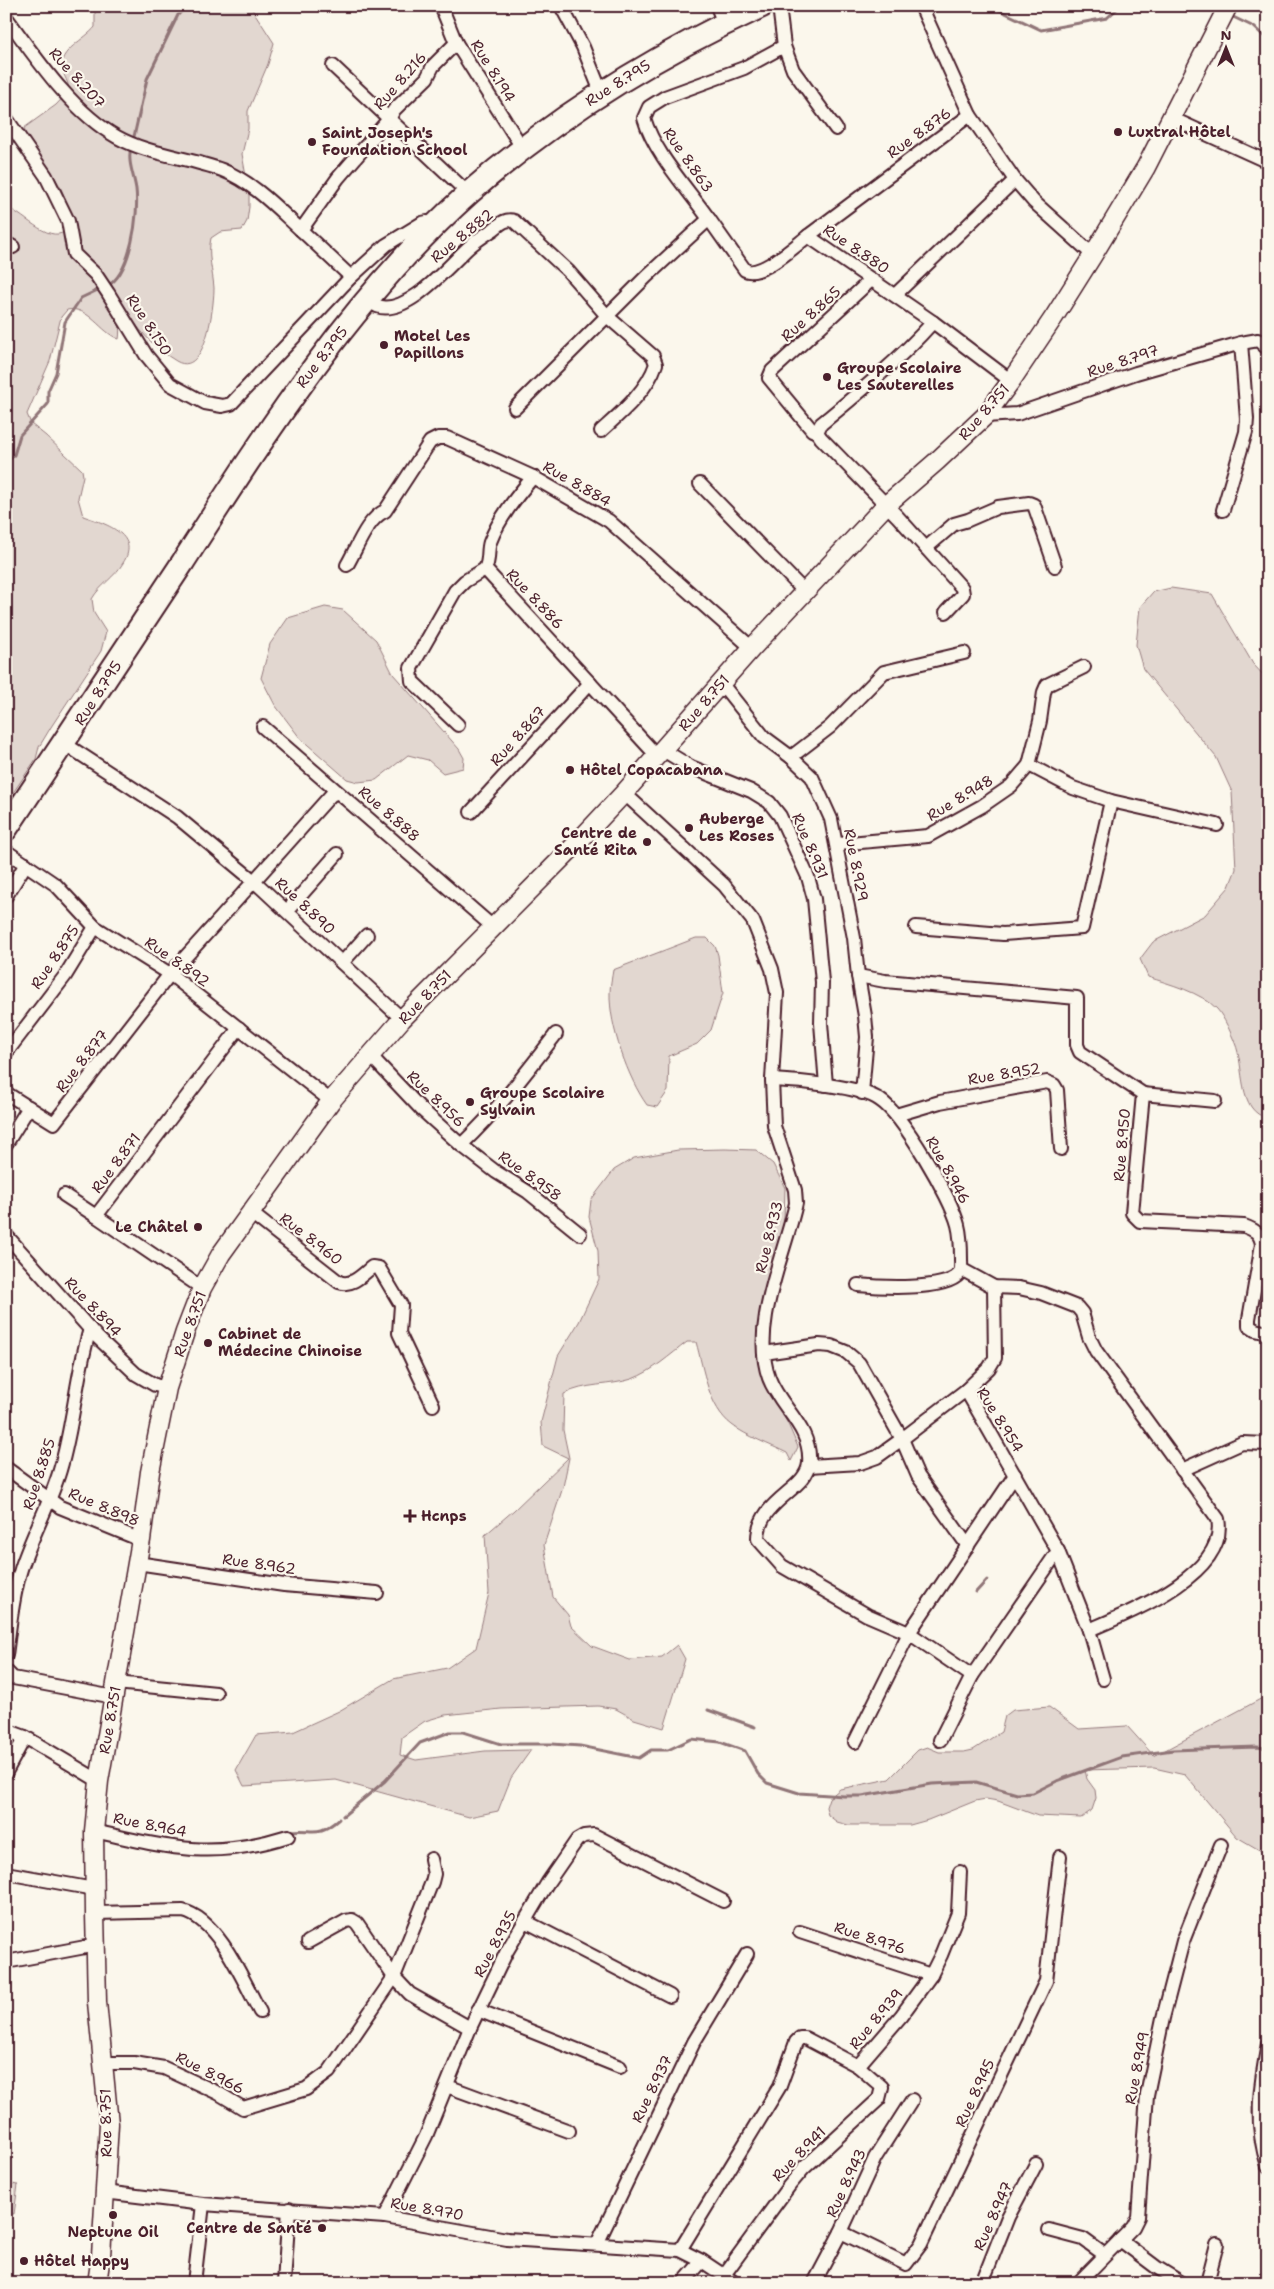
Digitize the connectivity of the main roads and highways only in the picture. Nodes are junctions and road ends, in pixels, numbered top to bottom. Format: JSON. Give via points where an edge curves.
{"nodes":[{"id":1,"x":762,"y":6,"type":"edge"},
{"id":2,"x":1228,"y":6,"type":"edge"},
{"id":3,"x":721,"y":15,"type":"edge"},
{"id":4,"x":6,"y":829,"type":"edge"},
{"id":5,"x":97,"y":2283,"type":"edge"}],
"edges":[{"from":1,"to":3,"type":"highway","name":"Rue 8.795"},
{"from":2,"to":5,"type":"main road","name":"Rue 8.751","via":[[1146,167],[1093,256],[985,416],[885,506],[752,648],[624,794],[402,1019],[331,1101],[221,1254],[202,1288],[167,1388],[98,1781],[94,1913],[109,2124],[102,2256]]},
{"from":3,"to":4,"type":"highway","name":"Rue 8.795","via":[[662,57],[602,92],[523,149],[468,194],[368,299],[265,434],[65,744]]}]}
